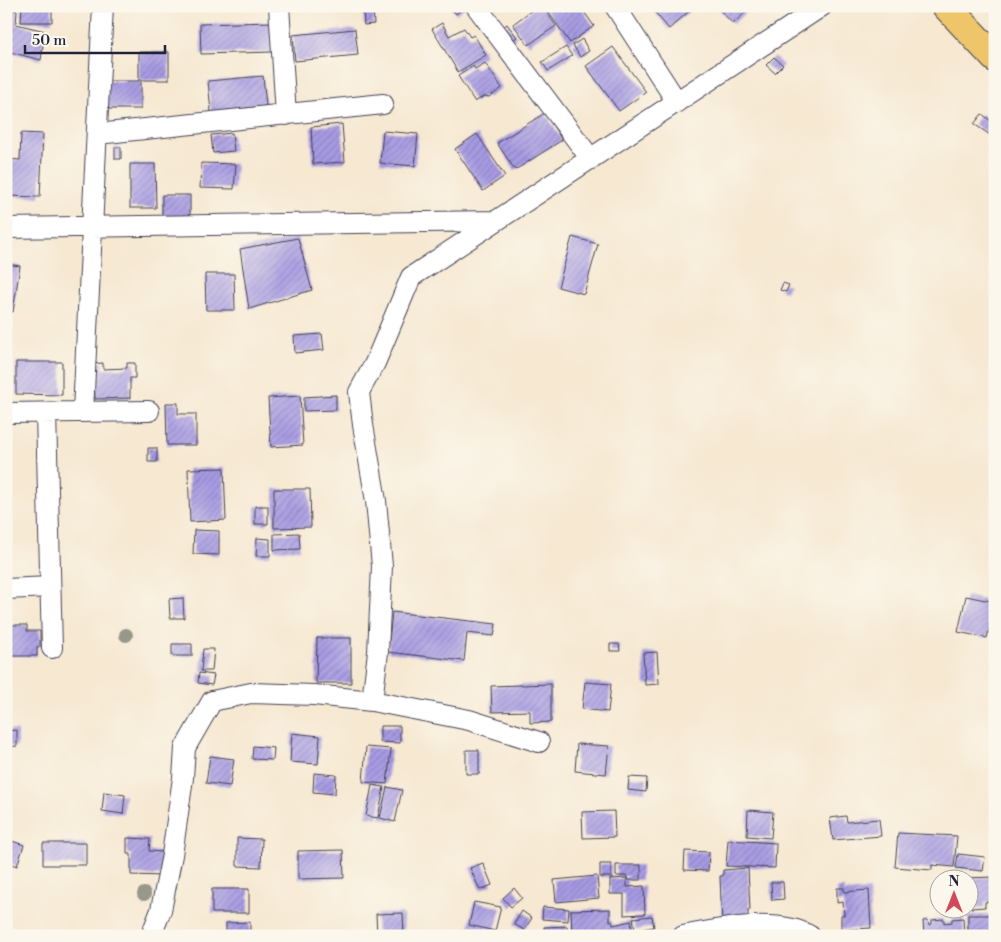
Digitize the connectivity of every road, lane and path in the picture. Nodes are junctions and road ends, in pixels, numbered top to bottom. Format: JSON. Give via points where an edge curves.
{"nodes":[{"id":1,"x":103,"y":6,"type":"edge"},
{"id":2,"x":279,"y":6,"type":"edge"},
{"id":3,"x":476,"y":6,"type":"edge"},
{"id":4,"x":615,"y":6,"type":"edge"},
{"id":5,"x":822,"y":6,"type":"edge"},
{"id":6,"x":946,"y":6,"type":"edge"},
{"id":7,"x":995,"y":58,"type":"edge"},
{"id":8,"x":677,"y":102,"type":"junction"},
{"id":9,"x":383,"y":104,"type":"dead end"},
{"id":10,"x":286,"y":114,"type":"junction"},
{"id":11,"x":97,"y":134,"type":"junction"},
{"id":12,"x":590,"y":159,"type":"junction"},
{"id":13,"x":496,"y":221,"type":"junction"},
{"id":14,"x":92,"y":225,"type":"junction"},
{"id":15,"x":6,"y":228,"type":"edge"},
{"id":16,"x":149,"y":411,"type":"dead end"},
{"id":17,"x":83,"y":412,"type":"junction"},
{"id":18,"x":6,"y":413,"type":"edge"},
{"id":19,"x":46,"y":413,"type":"junction"},
{"id":20,"x":50,"y":587,"type":"junction"},
{"id":21,"x":6,"y":590,"type":"edge"},
{"id":22,"x":52,"y":648,"type":"dead end"},
{"id":23,"x":372,"y":701,"type":"junction"},
{"id":24,"x":539,"y":742,"type":"dead end"},
{"id":25,"x":151,"y":936,"type":"edge"},
{"id":26,"x":683,"y":936,"type":"edge"},
{"id":27,"x":810,"y":936,"type":"edge"}],
"edges":[{"from":1,"to":11,"type":"street"},
{"from":2,"to":10,"type":"street"},
{"from":3,"to":12,"type":"street"},
{"from":4,"to":8,"type":"street"},
{"from":5,"to":8,"type":"street"},
{"from":6,"to":7,"type":"highway"},
{"from":8,"to":12,"type":"street"},
{"from":9,"to":10,"type":"street"},
{"from":10,"to":11,"type":"street"},
{"from":11,"to":14,"type":"street"},
{"from":12,"to":13,"type":"street"},
{"from":13,"to":14,"type":"street"},
{"from":13,"to":23,"type":"street","via":[[411,277],[375,363],[359,392],[376,501],[382,566]]},
{"from":14,"to":15,"type":"street"},
{"from":14,"to":17,"type":"street"},
{"from":16,"to":17,"type":"street"},
{"from":17,"to":19,"type":"street"},
{"from":18,"to":19,"type":"street"},
{"from":19,"to":20,"type":"street"},
{"from":20,"to":21,"type":"street"},
{"from":20,"to":22,"type":"street"},
{"from":23,"to":24,"type":"street","via":[[469,720]]},
{"from":23,"to":25,"type":"street","via":[[251,693],[212,700],[185,748],[172,855],[161,910]]},
{"from":26,"to":27,"type":"street","via":[[720,928],[777,926],[801,930]]}]}
